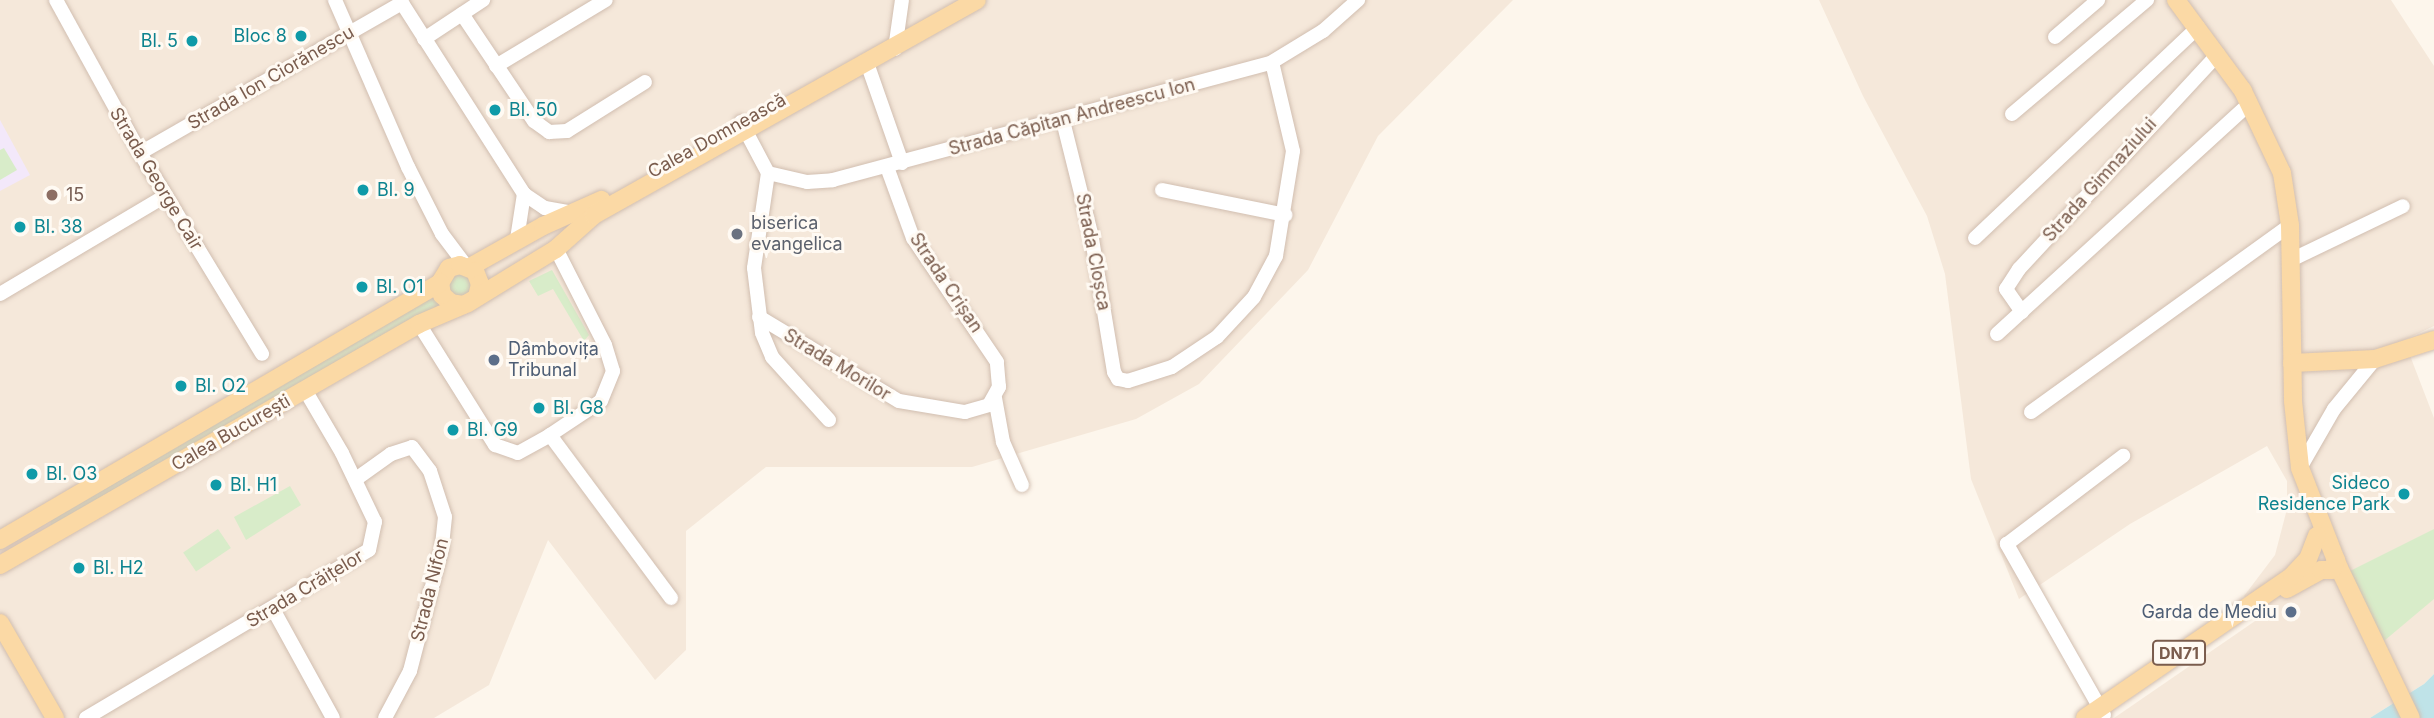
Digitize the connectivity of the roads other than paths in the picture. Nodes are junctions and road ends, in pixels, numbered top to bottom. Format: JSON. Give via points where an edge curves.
{"nodes":[{"id":1,"x":56,"y":0,"type":"edge"},
{"id":2,"x":335,"y":0,"type":"edge"},
{"id":3,"x":483,"y":0,"type":"edge"},
{"id":4,"x":606,"y":0,"type":"edge"},
{"id":5,"x":902,"y":0,"type":"edge"},
{"id":6,"x":962,"y":0,"type":"edge"},
{"id":7,"x":977,"y":0,"type":"edge"},
{"id":8,"x":1358,"y":0,"type":"edge"},
{"id":9,"x":2098,"y":0,"type":"edge"},
{"id":10,"x":2147,"y":0,"type":"edge"},
{"id":11,"x":2176,"y":0,"type":"edge"},
{"id":12,"x":401,"y":1,"type":"edge"},
{"id":13,"x":462,"y":14,"type":"junction"},
{"id":14,"x":2198,"y":27,"type":"junction"},
{"id":15,"x":348,"y":33,"type":"junction"},
{"id":16,"x":2054,"y":37,"type":"dead end"},
{"id":17,"x":425,"y":39,"type":"junction"},
{"id":18,"x":895,"y":43,"type":"junction"},
{"id":19,"x":2218,"y":54,"type":"junction"},
{"id":20,"x":1272,"y":62,"type":"junction"},
{"id":21,"x":867,"y":63,"type":"junction"},
{"id":22,"x":496,"y":66,"type":"junction"},
{"id":23,"x":645,"y":82,"type":"dead end"},
{"id":24,"x":2250,"y":103,"type":"junction"},
{"id":25,"x":2012,"y":114,"type":"dead end"},
{"id":26,"x":1063,"y":121,"type":"junction"},
{"id":27,"x":743,"y":126,"type":"junction"},
{"id":28,"x":140,"y":153,"type":"junction"},
{"id":29,"x":895,"y":165,"type":"junction"},
{"id":30,"x":768,"y":173,"type":"junction"},
{"id":31,"x":1162,"y":190,"type":"dead end"},
{"id":32,"x":523,"y":194,"type":"junction"},
{"id":33,"x":165,"y":196,"type":"junction"},
{"id":34,"x":2403,"y":206,"type":"dead end"},
{"id":35,"x":572,"y":214,"type":"junction"},
{"id":36,"x":1286,"y":215,"type":"junction"},
{"id":37,"x":2290,"y":225,"type":"junction"},
{"id":38,"x":442,"y":234,"type":"junction"},
{"id":39,"x":1975,"y":238,"type":"dead end"},
{"id":40,"x":517,"y":239,"type":"junction"},
{"id":41,"x":556,"y":249,"type":"junction"},
{"id":42,"x":2291,"y":260,"type":"junction"},
{"id":43,"x":468,"y":266,"type":"junction"},
{"id":44,"x":442,"y":277,"type":"junction"},
{"id":45,"x":0,"y":294,"type":"edge"},
{"id":46,"x":470,"y":301,"type":"junction"},
{"id":47,"x":2022,"y":312,"type":"junction"},
{"id":48,"x":759,"y":317,"type":"junction"},
{"id":49,"x":412,"y":328,"type":"junction"},
{"id":50,"x":1997,"y":334,"type":"dead end"},
{"id":51,"x":2434,"y":340,"type":"edge"},
{"id":52,"x":262,"y":354,"type":"dead end"},
{"id":53,"x":2375,"y":359,"type":"junction"},
{"id":54,"x":2292,"y":363,"type":"junction"},
{"id":55,"x":305,"y":390,"type":"junction"},
{"id":56,"x":995,"y":398,"type":"junction"},
{"id":57,"x":2031,"y":412,"type":"dead end"},
{"id":58,"x":829,"y":420,"type":"dead end"},
{"id":59,"x":550,"y":435,"type":"junction"},
{"id":60,"x":2123,"y":456,"type":"dead end"},
{"id":61,"x":2300,"y":468,"type":"junction"},
{"id":62,"x":356,"y":479,"type":"junction"},
{"id":63,"x":1022,"y":485,"type":"dead end"},
{"id":64,"x":2314,"y":510,"type":"junction"},
{"id":65,"x":2317,"y":536,"type":"junction"},
{"id":66,"x":0,"y":540,"type":"edge"},
{"id":67,"x":0,"y":565,"type":"edge"},
{"id":68,"x":2333,"y":569,"type":"junction"},
{"id":69,"x":2294,"y":580,"type":"junction"},
{"id":70,"x":670,"y":598,"type":"dead end"},
{"id":71,"x":273,"y":609,"type":"junction"},
{"id":72,"x":0,"y":623,"type":"edge"},
{"id":73,"x":0,"y":648,"type":"edge"},
{"id":74,"x":2097,"y":715,"type":"edge"},
{"id":75,"x":42,"y":718,"type":"edge"},
{"id":76,"x":55,"y":718,"type":"edge"},
{"id":77,"x":86,"y":718,"type":"edge"},
{"id":78,"x":333,"y":718,"type":"edge"},
{"id":79,"x":386,"y":718,"type":"edge"},
{"id":80,"x":2411,"y":718,"type":"edge"}],
"edges":[{"from":1,"to":28,"type":"street","name":"Strada George Cair"},
{"from":2,"to":15,"type":"street"},
{"from":3,"to":13,"type":"street"},
{"from":4,"to":22,"type":"street"},
{"from":5,"to":18,"type":"street"},
{"from":6,"to":18,"type":"main road","name":"Calea Domnească"},
{"from":7,"to":18,"type":"main road","name":"Calea Domnească"},
{"from":8,"to":20,"type":"street","name":"Strada Căpitan Andreescu Ion","via":[[1323,31]]},
{"from":9,"to":16,"type":"street"},
{"from":10,"to":25,"type":"street"},
{"from":11,"to":14,"type":"main road"},
{"from":12,"to":15,"type":"street","name":"Strada Ion Ciorănescu"},
{"from":12,"to":17,"type":"street"},
{"from":13,"to":17,"type":"street"},
{"from":13,"to":22,"type":"street"},
{"from":14,"to":19,"type":"main road"},
{"from":14,"to":39,"type":"street","name":"Strada Gimnaziului"},
{"from":15,"to":28,"type":"street","name":"Strada Ion Ciorănescu"},
{"from":15,"to":38,"type":"street"},
{"from":17,"to":32,"type":"street"},
{"from":18,"to":21,"type":"main road","name":"Calea Domnească"},
{"from":18,"to":27,"type":"main road","name":"Calea Domnească"},
{"from":19,"to":24,"type":"main road"},
{"from":19,"to":47,"type":"street","name":"Strada Gimnaziului","via":[[2019,269],[2006,289]]},
{"from":20,"to":26,"type":"street","name":"Strada Căpitan Andreescu Ion"},
{"from":20,"to":36,"type":"street","via":[[1293,151]]},
{"from":21,"to":27,"type":"main road","name":"Calea Domnească"},
{"from":21,"to":29,"type":"street","name":"Strada Crișan"},
{"from":22,"to":23,"type":"street","via":[[534,121],[555,134]]},
{"from":24,"to":37,"type":"main road","via":[[2282,173]]},
{"from":24,"to":47,"type":"street"},
{"from":26,"to":29,"type":"street","name":"Strada Căpitan Andreescu Ion"},
{"from":26,"to":36,"type":"street","name":"Strada Cloșca","via":[[1091,233],[1114,372],[1122,380],[1172,367],[1217,337],[1242,312],[1276,256]]},
{"from":27,"to":30,"type":"street"},
{"from":27,"to":35,"type":"main road","name":"Calea Domnească"},
{"from":27,"to":41,"type":"main road","name":"Calea Domnească","via":[[594,215]]},
{"from":28,"to":33,"type":"street","name":"Strada George Cair"},
{"from":29,"to":30,"type":"street","name":"Strada Căpitan Andreescu Ion","via":[[820,182]]},
{"from":29,"to":56,"type":"street","name":"Strada Crișan","via":[[913,238],[995,356],[1000,375]]},
{"from":30,"to":48,"type":"street","via":[[754,268]]},
{"from":31,"to":36,"type":"street"},
{"from":32,"to":35,"type":"street","via":[[545,208]]},
{"from":32,"to":40,"type":"street"},
{"from":33,"to":45,"type":"street"},
{"from":33,"to":52,"type":"street","name":"Strada George Cair"},
{"from":34,"to":42,"type":"street"},
{"from":35,"to":40,"type":"main road","name":"Calea Domnească"},
{"from":37,"to":42,"type":"main road"},
{"from":37,"to":57,"type":"street"},
{"from":38,"to":43,"type":"street"},
{"from":38,"to":44,"type":"street"},
{"from":40,"to":43,"type":"main road","name":"Calea Domnească"},
{"from":41,"to":46,"type":"main road","name":"Calea București"},
{"from":41,"to":59,"type":"street","via":[[605,345],[613,371],[607,391],[589,410]]},
{"from":42,"to":54,"type":"main road"},
{"from":43,"to":44,"type":"main road","name":"Calea București"},
{"from":43,"to":46,"type":"main road","via":[[481,284]]},
{"from":44,"to":46,"type":"main road","via":[[446,299]]},
{"from":44,"to":66,"type":"main road","name":"Calea București"},
{"from":46,"to":49,"type":"main road","name":"Calea București"},
{"from":47,"to":50,"type":"street"},
{"from":48,"to":56,"type":"street","name":"Strada Morilor","via":[[899,401],[965,412],[978,411]]},
{"from":48,"to":58,"type":"street","via":[[772,357]]},
{"from":49,"to":55,"type":"main road","name":"Calea București"},
{"from":49,"to":59,"type":"street","via":[[495,445],[518,453]]},
{"from":51,"to":53,"type":"main road"},
{"from":53,"to":54,"type":"main road"},
{"from":53,"to":61,"type":"street","via":[[2334,409]]},
{"from":54,"to":61,"type":"main road"},
{"from":55,"to":62,"type":"street","name":"Strada Crăițelor"},
{"from":55,"to":67,"type":"main road","name":"Calea București"},
{"from":56,"to":63,"type":"street","name":"Strada Crișan","via":[[1003,442]]},
{"from":59,"to":70,"type":"street"},
{"from":60,"to":74,"type":"street","via":[[2007,544]]},
{"from":61,"to":64,"type":"main road"},
{"from":62,"to":71,"type":"street","name":"Strada Crăițelor","via":[[374,522],[369,550]]},
{"from":62,"to":79,"type":"street","name":"Strada Nifon","via":[[397,451],[412,447],[430,471],[445,517],[442,548],[410,671]]},
{"from":64,"to":65,"type":"main road"},
{"from":64,"to":68,"type":"main road"},
{"from":65,"to":68,"type":"main road"},
{"from":65,"to":69,"type":"main road"},
{"from":68,"to":69,"type":"main road"},
{"from":68,"to":69,"type":"main road"},
{"from":68,"to":80,"type":"main road"},
{"from":69,"to":74,"type":"main road","number":"DN71"},
{"from":71,"to":77,"type":"street","name":"Strada Crăițelor"},
{"from":71,"to":78,"type":"street"},
{"from":72,"to":76,"type":"main road"},
{"from":73,"to":75,"type":"main road"}]}
